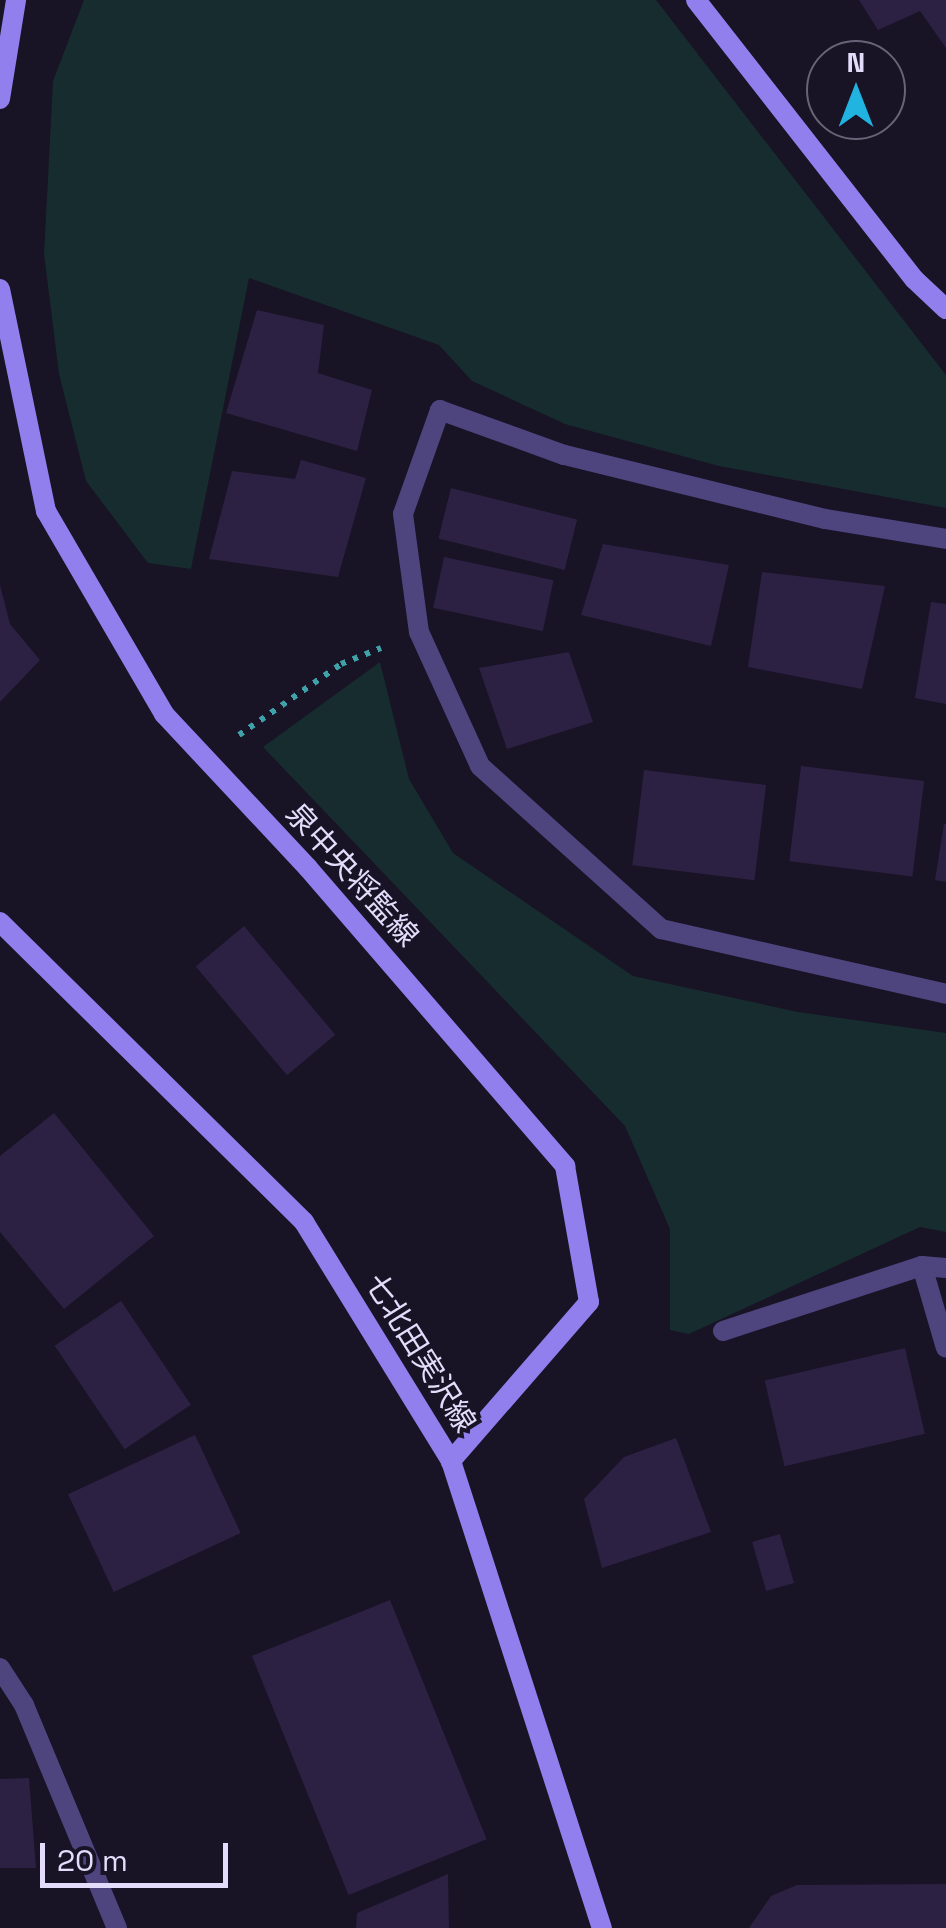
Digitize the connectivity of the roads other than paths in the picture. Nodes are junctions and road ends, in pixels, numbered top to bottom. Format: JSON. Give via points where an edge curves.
{"nodes":[{"id":1,"x":16,"y":0,"type":"edge"},
{"id":2,"x":696,"y":0,"type":"edge"},
{"id":3,"x":0,"y":99,"type":"edge"},
{"id":4,"x":0,"y":289,"type":"edge"},
{"id":5,"x":946,"y":310,"type":"edge"},
{"id":6,"x":946,"y":539,"type":"edge"},
{"id":7,"x":0,"y":922,"type":"edge"},
{"id":8,"x":946,"y":994,"type":"edge"},
{"id":9,"x":922,"y":1266,"type":"junction"},
{"id":10,"x":946,"y":1268,"type":"edge"},
{"id":11,"x":723,"y":1331,"type":"dead end"},
{"id":12,"x":946,"y":1348,"type":"edge"},
{"id":13,"x":451,"y":1461,"type":"junction"},
{"id":14,"x":0,"y":1668,"type":"edge"},
{"id":15,"x":117,"y":1928,"type":"edge"},
{"id":16,"x":602,"y":1928,"type":"edge"}],
"edges":[{"from":1,"to":3,"type":"street"},
{"from":2,"to":5,"type":"street","via":[[914,279]]},
{"from":4,"to":13,"type":"street","name":"泉中央将監線","via":[[46,510],[164,714],[565,1166],[588,1302]]},
{"from":6,"to":8,"type":"street","via":[[824,519],[564,456],[440,410],[404,514],[419,632],[480,766],[661,929]]},
{"from":7,"to":13,"type":"street","name":"七北田実沢線","via":[[304,1222]]},
{"from":9,"to":10,"type":"street"},
{"from":9,"to":11,"type":"street"},
{"from":9,"to":12,"type":"street"},
{"from":13,"to":16,"type":"street","name":"七北田実沢線"},
{"from":14,"to":15,"type":"street","via":[[24,1706]]}]}
